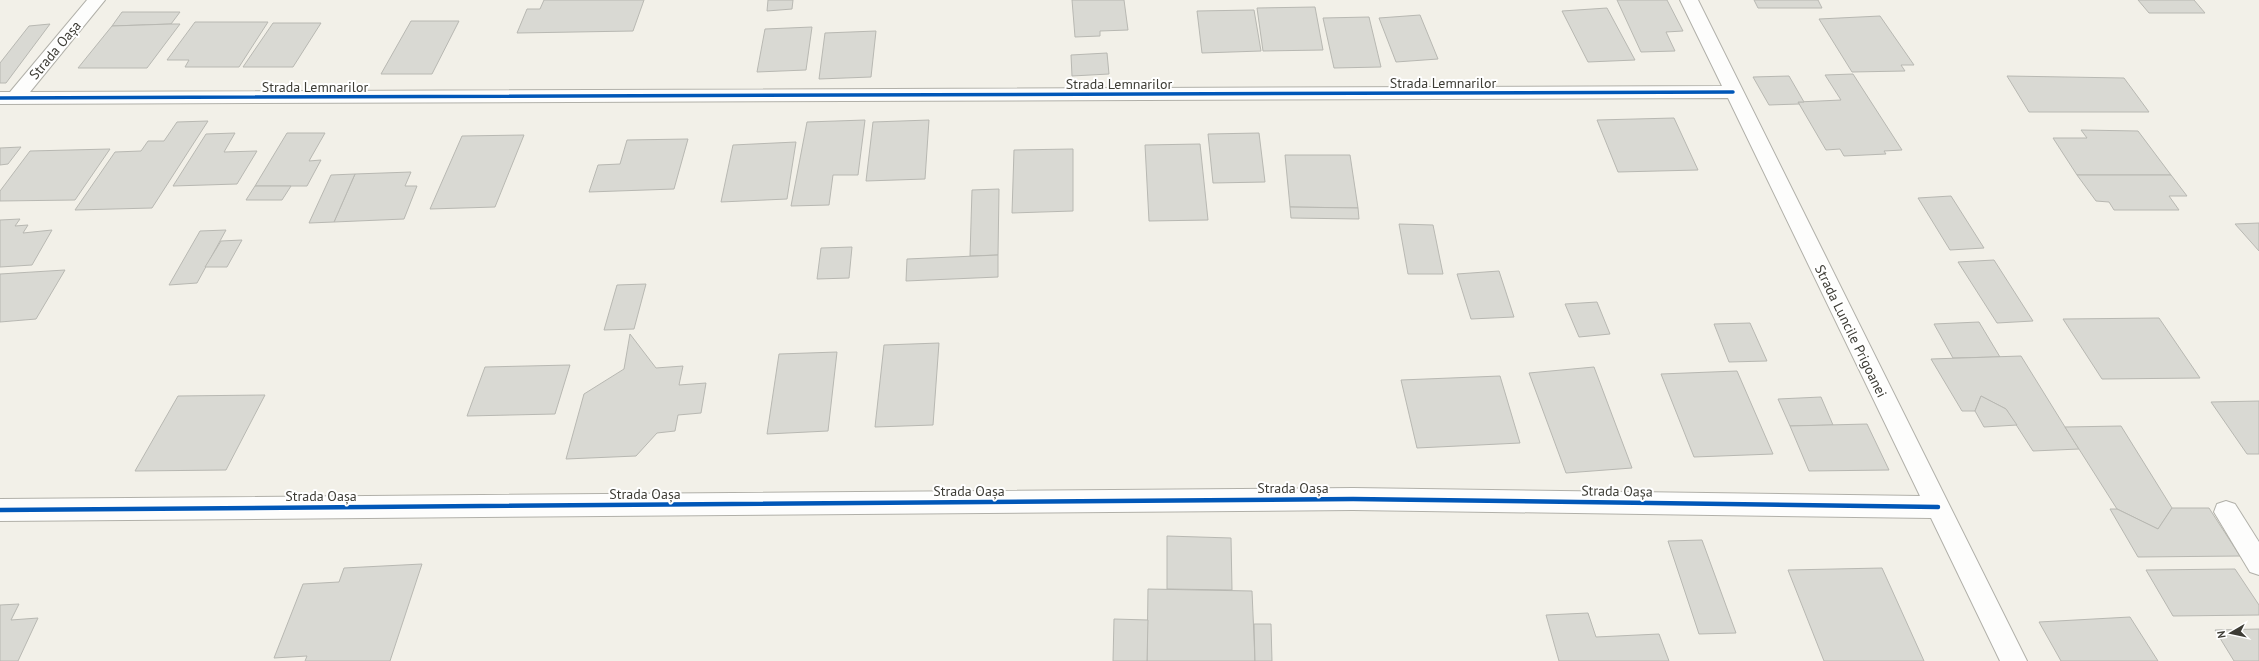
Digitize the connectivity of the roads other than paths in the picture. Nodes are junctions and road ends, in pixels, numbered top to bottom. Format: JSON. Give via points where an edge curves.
{"nodes":[{"id":1,"x":96,"y":0,"type":"edge"},
{"id":2,"x":1688,"y":0,"type":"edge"},
{"id":3,"x":1733,"y":92,"type":"junction"},
{"id":4,"x":7,"y":99,"type":"edge"},
{"id":5,"x":1938,"y":506,"type":"junction"},
{"id":6,"x":0,"y":510,"type":"edge"},
{"id":7,"x":2226,"y":512,"type":"dead end"},
{"id":8,"x":2259,"y":564,"type":"edge"},
{"id":9,"x":2014,"y":661,"type":"edge"}],
"edges":[{"from":1,"to":4,"type":"street","name":"Strada Oașa"},
{"from":2,"to":3,"type":"street","name":"Strada Luncile Prigoanei"},
{"from":3,"to":4,"type":"street","name":"Strada Lemnarilor"},
{"from":3,"to":5,"type":"street","name":"Strada Luncile Prigoanei"},
{"from":5,"to":6,"type":"street","name":"Strada Oașa","via":[[1346,499]]},
{"from":5,"to":9,"type":"street","name":"Strada Luncile Prigoanei"},
{"from":7,"to":8,"type":"street"}]}
